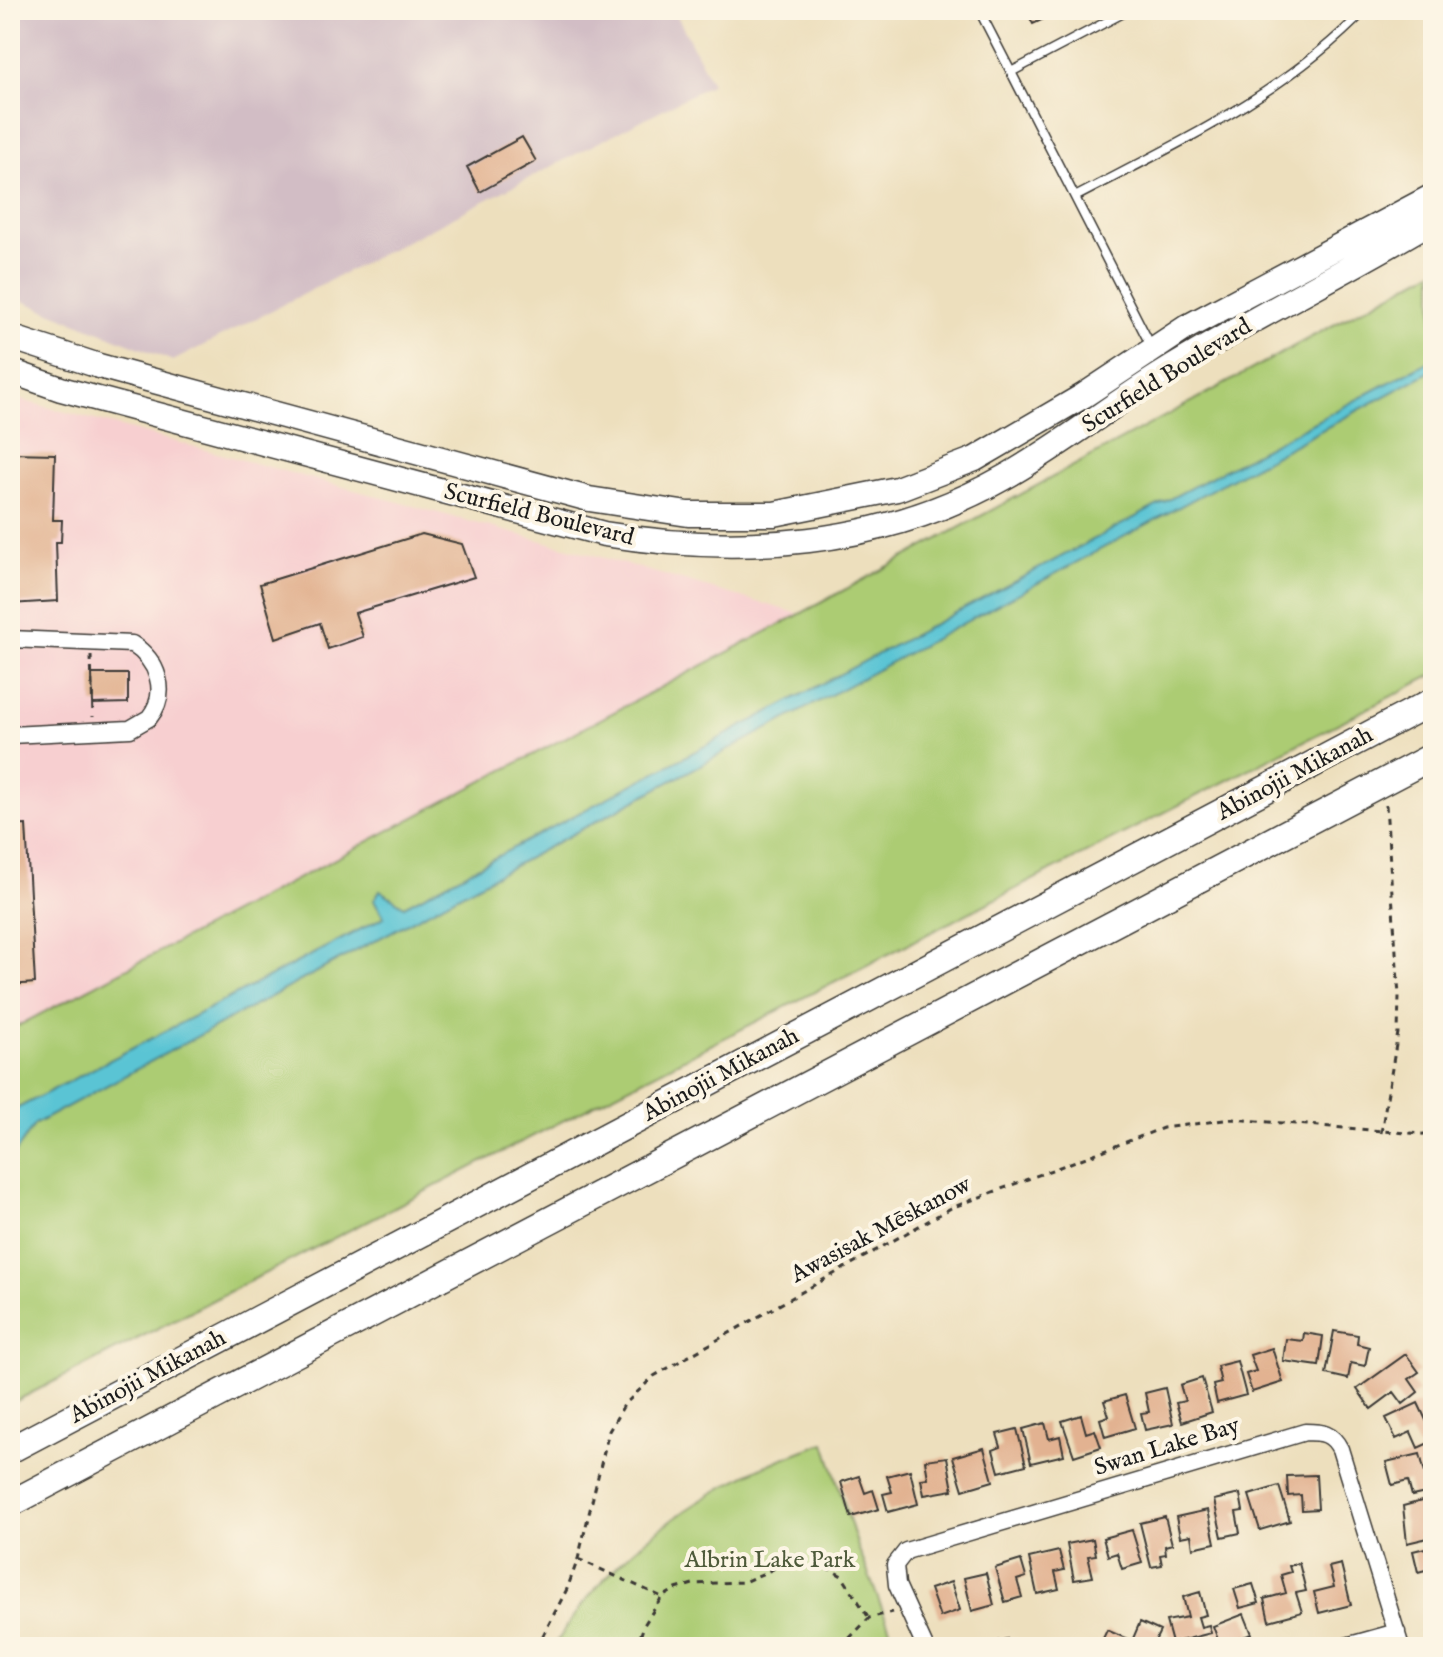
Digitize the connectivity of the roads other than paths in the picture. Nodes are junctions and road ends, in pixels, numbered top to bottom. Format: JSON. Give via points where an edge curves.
{"nodes":[{"id":1,"x":979,"y":10,"type":"edge"},
{"id":2,"x":1129,"y":10,"type":"edge"},
{"id":3,"x":1365,"y":10,"type":"edge"},
{"id":4,"x":1011,"y":72,"type":"junction"},
{"id":5,"x":1433,"y":196,"type":"edge"},
{"id":6,"x":1075,"y":197,"type":"junction"},
{"id":7,"x":1433,"y":220,"type":"edge"},
{"id":8,"x":10,"y":337,"type":"edge"},
{"id":9,"x":1159,"y":362,"type":"junction"},
{"id":10,"x":10,"y":371,"type":"edge"},
{"id":11,"x":10,"y":639,"type":"edge"},
{"id":12,"x":1433,"y":701,"type":"edge"},
{"id":13,"x":10,"y":735,"type":"edge"},
{"id":14,"x":1433,"y":756,"type":"edge"},
{"id":15,"x":10,"y":1450,"type":"edge"},
{"id":16,"x":10,"y":1504,"type":"edge"},
{"id":17,"x":1399,"y":1639,"type":"edge"},
{"id":18,"x":925,"y":1647,"type":"edge"},
{"id":19,"x":1343,"y":1647,"type":"edge"}],
"edges":[{"from":1,"to":4,"type":"lane"},
{"from":2,"to":4,"type":"lane"},
{"from":3,"to":6,"type":"lane","via":[[1311,63],[1276,88]]},
{"from":4,"to":6,"type":"lane"},
{"from":5,"to":9,"type":"street","name":"Scurfield Boulevard","via":[[1187,327]]},
{"from":6,"to":9,"type":"lane"},
{"from":7,"to":9,"type":"street","name":"Scurfield Boulevard"},
{"from":8,"to":9,"type":"street","name":"Scurfield Boulevard","via":[[589,499],[648,510],[733,516],[813,509],[940,474]]},
{"from":9,"to":10,"type":"street","name":"Scurfield Boulevard","via":[[1097,419],[968,496],[846,536],[737,547],[604,534]]},
{"from":11,"to":13,"type":"street","via":[[121,641],[145,653],[159,676],[160,692],[154,712],[141,724]]},
{"from":12,"to":15,"type":"main road","name":"Abinojii Mikanah"},
{"from":14,"to":16,"type":"main road","name":"Abinojii Mikanah"},
{"from":17,"to":18,"type":"street","name":"Swan Lake Bay","via":[[1340,1449],[1323,1432],[1285,1437],[906,1551],[895,1565],[897,1585]]},
{"from":17,"to":19,"type":"street"}]}
